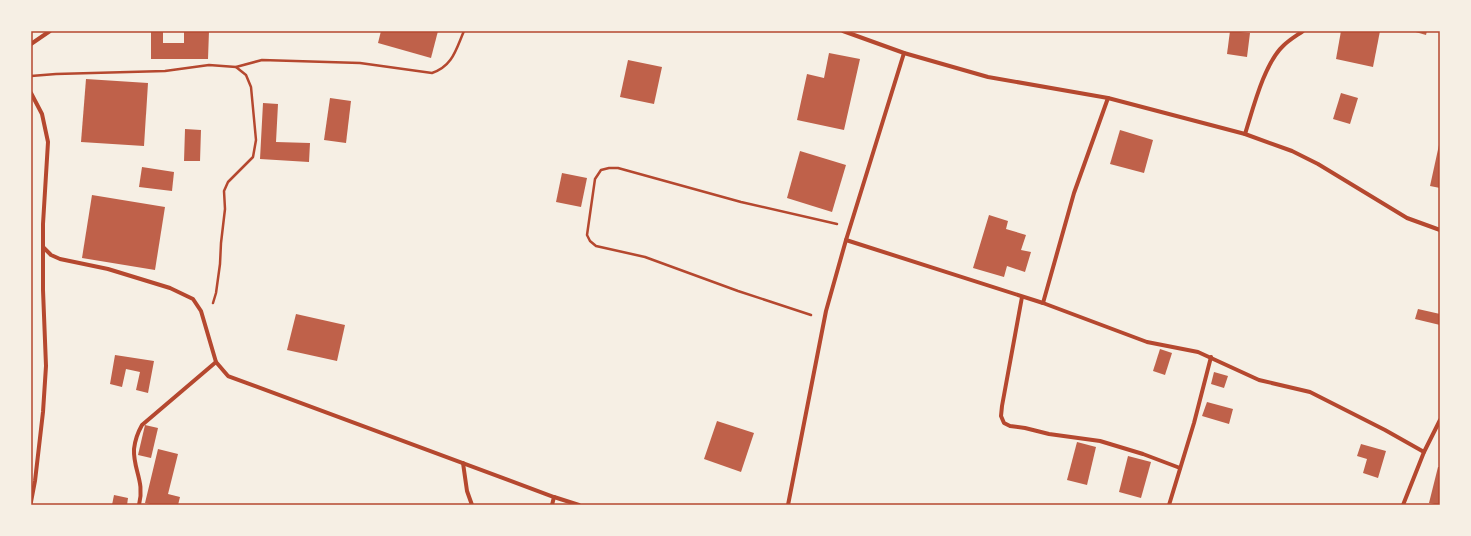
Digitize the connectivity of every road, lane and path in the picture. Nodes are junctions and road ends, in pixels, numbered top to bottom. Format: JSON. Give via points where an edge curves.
{"nodes":[{"id":1,"x":50,"y":31,"type":"edge"},
{"id":2,"x":464,"y":31,"type":"edge"},
{"id":3,"x":843,"y":31,"type":"edge"},
{"id":4,"x":1303,"y":31,"type":"edge"},
{"id":5,"x":31,"y":44,"type":"edge"},
{"id":6,"x":904,"y":53,"type":"junction"},
{"id":7,"x":236,"y":67,"type":"junction"},
{"id":8,"x":31,"y":76,"type":"edge"},
{"id":9,"x":31,"y":93,"type":"edge"},
{"id":10,"x":1108,"y":98,"type":"junction"},
{"id":11,"x":1245,"y":134,"type":"junction"},
{"id":12,"x":850,"y":227,"type":"junction"},
{"id":13,"x":1440,"y":230,"type":"edge"},
{"id":14,"x":846,"y":240,"type":"junction"},
{"id":15,"x":43,"y":247,"type":"junction"},
{"id":16,"x":1022,"y":297,"type":"junction"},
{"id":17,"x":1043,"y":304,"type":"junction"},
{"id":18,"x":824,"y":320,"type":"junction"},
{"id":19,"x":205,"y":322,"type":"junction"},
{"id":20,"x":1211,"y":358,"type":"junction"},
{"id":21,"x":216,"y":362,"type":"junction"},
{"id":22,"x":1440,"y":420,"type":"edge"},
{"id":23,"x":1424,"y":452,"type":"junction"},
{"id":24,"x":463,"y":463,"type":"junction"},
{"id":25,"x":1180,"y":468,"type":"junction"},
{"id":26,"x":554,"y":497,"type":"junction"},
{"id":27,"x":31,"y":502,"type":"edge"},
{"id":28,"x":139,"y":505,"type":"edge"},
{"id":29,"x":472,"y":505,"type":"edge"},
{"id":30,"x":552,"y":505,"type":"edge"},
{"id":31,"x":579,"y":505,"type":"edge"},
{"id":32,"x":788,"y":505,"type":"edge"},
{"id":33,"x":1169,"y":505,"type":"edge"},
{"id":34,"x":1403,"y":505,"type":"edge"}],
"edges":[{"from":1,"to":5,"type":"street"},
{"from":2,"to":7,"type":"path","via":[[452,60],[441,70],[432,73],[360,64],[289,60],[262,60]]},
{"from":3,"to":6,"type":"street"},
{"from":4,"to":11,"type":"street","via":[[1282,46],[1272,61]]},
{"from":6,"to":10,"type":"street","via":[[988,77]]},
{"from":6,"to":12,"type":"street"},
{"from":7,"to":8,"type":"path","via":[[209,65],[165,71]]},
{"from":7,"to":19,"type":"path","via":[[246,75],[251,86],[256,140],[253,157],[228,182],[224,191],[225,209],[216,293]]},
{"from":9,"to":15,"type":"street","via":[[42,114],[48,142]]},
{"from":10,"to":11,"type":"street"},
{"from":10,"to":17,"type":"street","via":[[1074,193]]},
{"from":11,"to":13,"type":"street","via":[[1318,164],[1407,218]]},
{"from":12,"to":14,"type":"street"},
{"from":12,"to":18,"type":"path","via":[[741,202],[618,168],[601,170],[595,179],[587,235],[596,246],[645,257]]},
{"from":14,"to":16,"type":"street"},
{"from":14,"to":18,"type":"street"},
{"from":15,"to":19,"type":"street","via":[[60,259],[108,269],[176,291],[193,299]]},
{"from":15,"to":27,"type":"street","via":[[46,366],[43,412]]},
{"from":16,"to":17,"type":"street"},
{"from":16,"to":25,"type":"street","via":[[1002,406],[1001,416],[1004,423],[1049,434],[1100,441]]},
{"from":17,"to":20,"type":"street","via":[[1148,342],[1198,352]]},
{"from":18,"to":32,"type":"street"},
{"from":19,"to":21,"type":"street"},
{"from":20,"to":23,"type":"street","via":[[1259,380],[1310,392]]},
{"from":20,"to":25,"type":"street"},
{"from":21,"to":24,"type":"street","via":[[228,376]]},
{"from":21,"to":28,"type":"street","via":[[142,425],[134,448],[142,490]]},
{"from":22,"to":23,"type":"street"},
{"from":23,"to":34,"type":"street"},
{"from":24,"to":26,"type":"street"},
{"from":24,"to":29,"type":"street"},
{"from":25,"to":33,"type":"street"},
{"from":26,"to":30,"type":"street"},
{"from":26,"to":31,"type":"street"}]}
